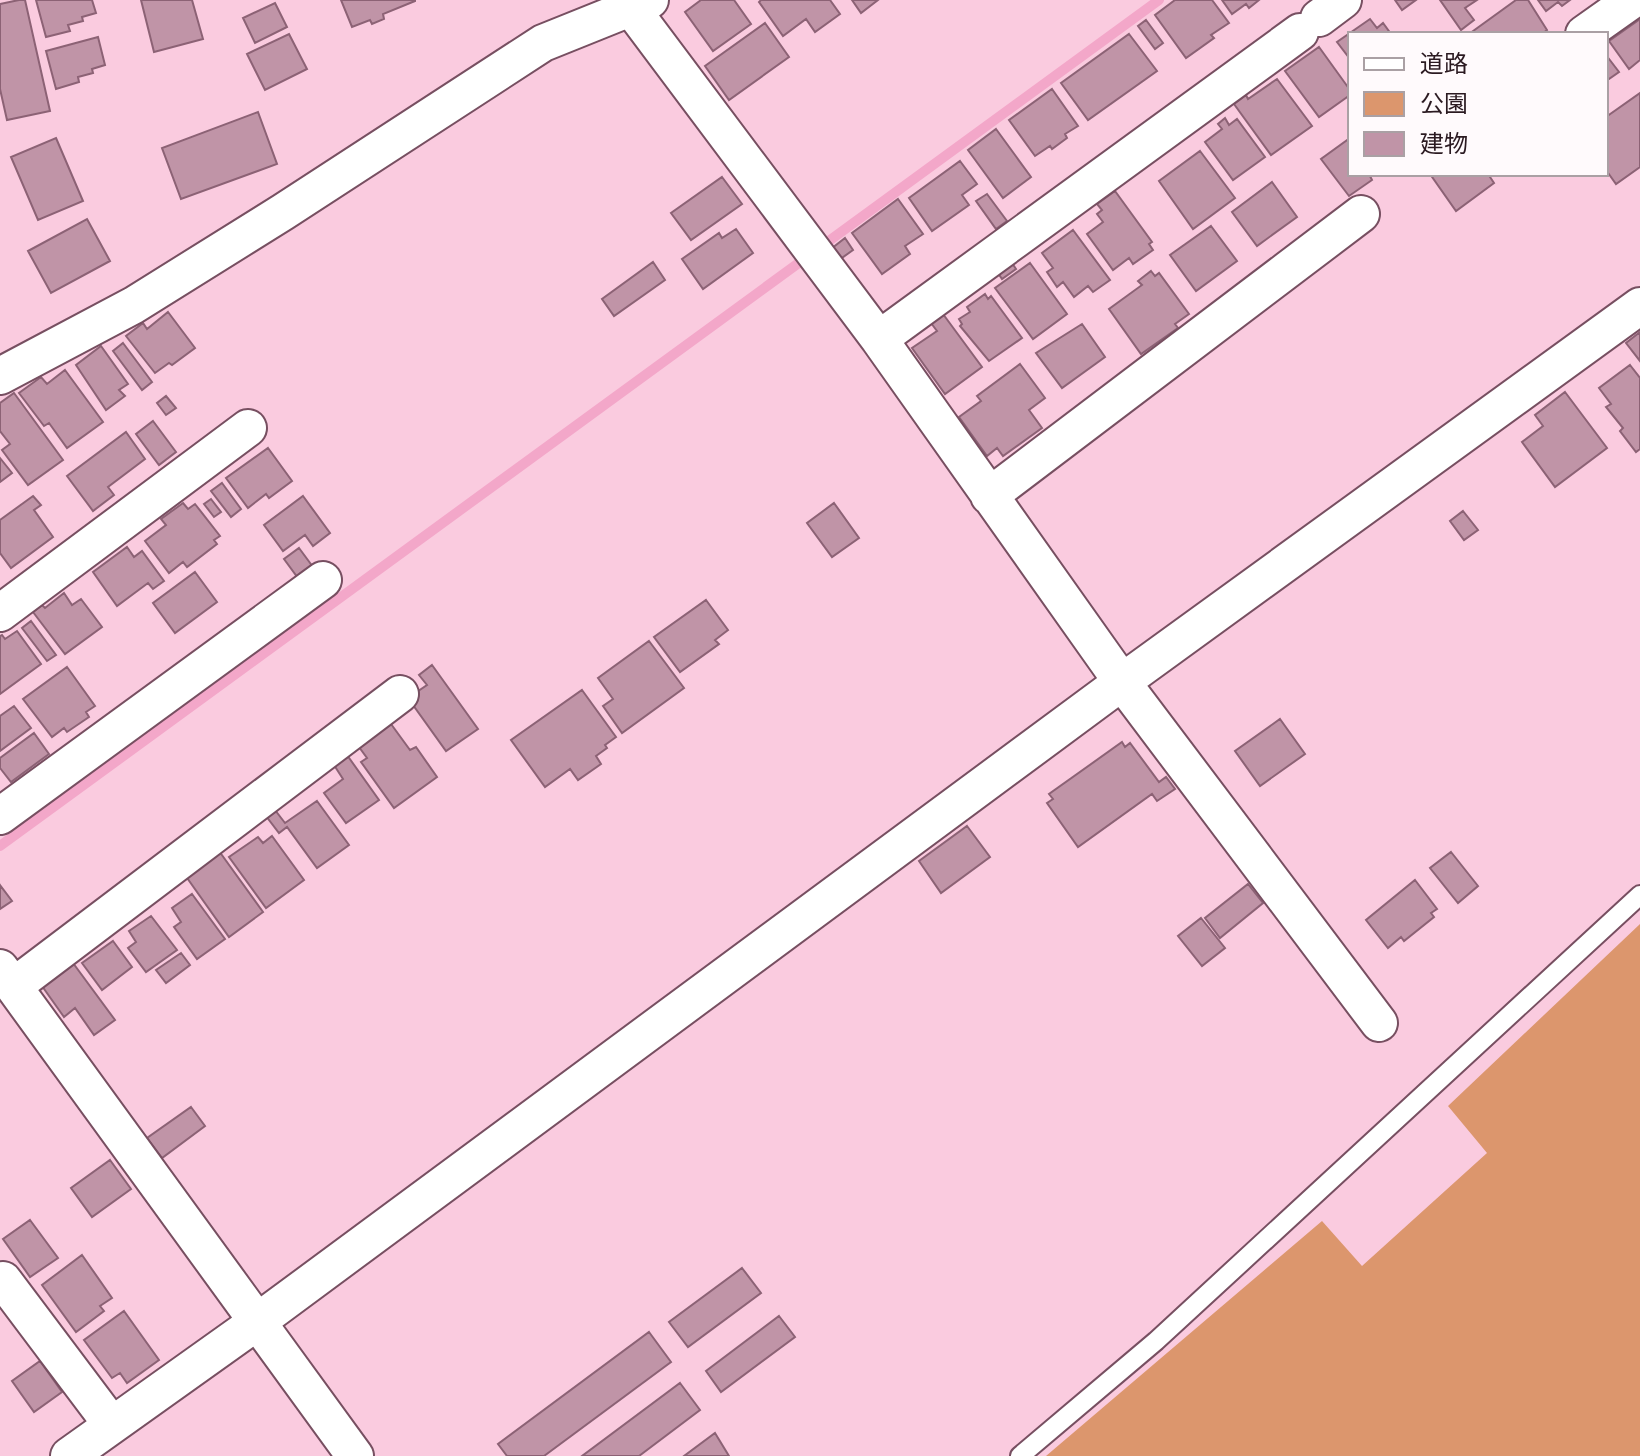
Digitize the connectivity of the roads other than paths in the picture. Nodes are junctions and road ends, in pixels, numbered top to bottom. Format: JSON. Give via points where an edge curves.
{"nodes":[{"id":1,"x":1632,"y":0,"type":"edge"},
{"id":2,"x":635,"y":3,"type":"edge"},
{"id":3,"x":1321,"y":17,"type":"edge"},
{"id":4,"x":1587,"y":32,"type":"edge"},
{"id":5,"x":1361,"y":214,"type":"dead end"},
{"id":6,"x":1640,"y":306,"type":"edge"},
{"id":7,"x":879,"y":339,"type":"junction"},
{"id":8,"x":0,"y":376,"type":"edge"},
{"id":9,"x":248,"y":428,"type":"dead end"},
{"id":10,"x":989,"y":496,"type":"junction"},
{"id":11,"x":323,"y":580,"type":"dead end"},
{"id":12,"x":0,"y":613,"type":"edge"},
{"id":13,"x":1122,"y":682,"type":"junction"},
{"id":14,"x":400,"y":694,"type":"dead end"},
{"id":15,"x":0,"y":816,"type":"edge"},
{"id":16,"x":1640,"y":895,"type":"edge"},
{"id":17,"x":7,"y":977,"type":"edge"},
{"id":18,"x":1379,"y":1023,"type":"dead end"},
{"id":19,"x":3,"y":1280,"type":"dead end"},
{"id":20,"x":257,"y":1322,"type":"junction"},
{"id":21,"x":112,"y":1425,"type":"junction"},
{"id":22,"x":69,"y":1456,"type":"edge"},
{"id":23,"x":355,"y":1456,"type":"edge"},
{"id":24,"x":1020,"y":1456,"type":"edge"}],
"edges":[{"from":1,"to":4,"type":"street"},
{"from":2,"to":7,"type":"street"},
{"from":2,"to":8,"type":"street","via":[[543,43],[146,297]]},
{"from":3,"to":7,"type":"street"},
{"from":5,"to":10,"type":"street"},
{"from":6,"to":13,"type":"street"},
{"from":7,"to":10,"type":"street"},
{"from":9,"to":12,"type":"street"},
{"from":10,"to":13,"type":"street"},
{"from":11,"to":15,"type":"street"},
{"from":13,"to":18,"type":"street"},
{"from":13,"to":20,"type":"street"},
{"from":14,"to":17,"type":"street"},
{"from":16,"to":24,"type":"lane","via":[[1156,1341]]},
{"from":17,"to":20,"type":"street"},
{"from":19,"to":21,"type":"street"},
{"from":20,"to":21,"type":"street"},
{"from":20,"to":23,"type":"street"},
{"from":21,"to":22,"type":"street"}]}
